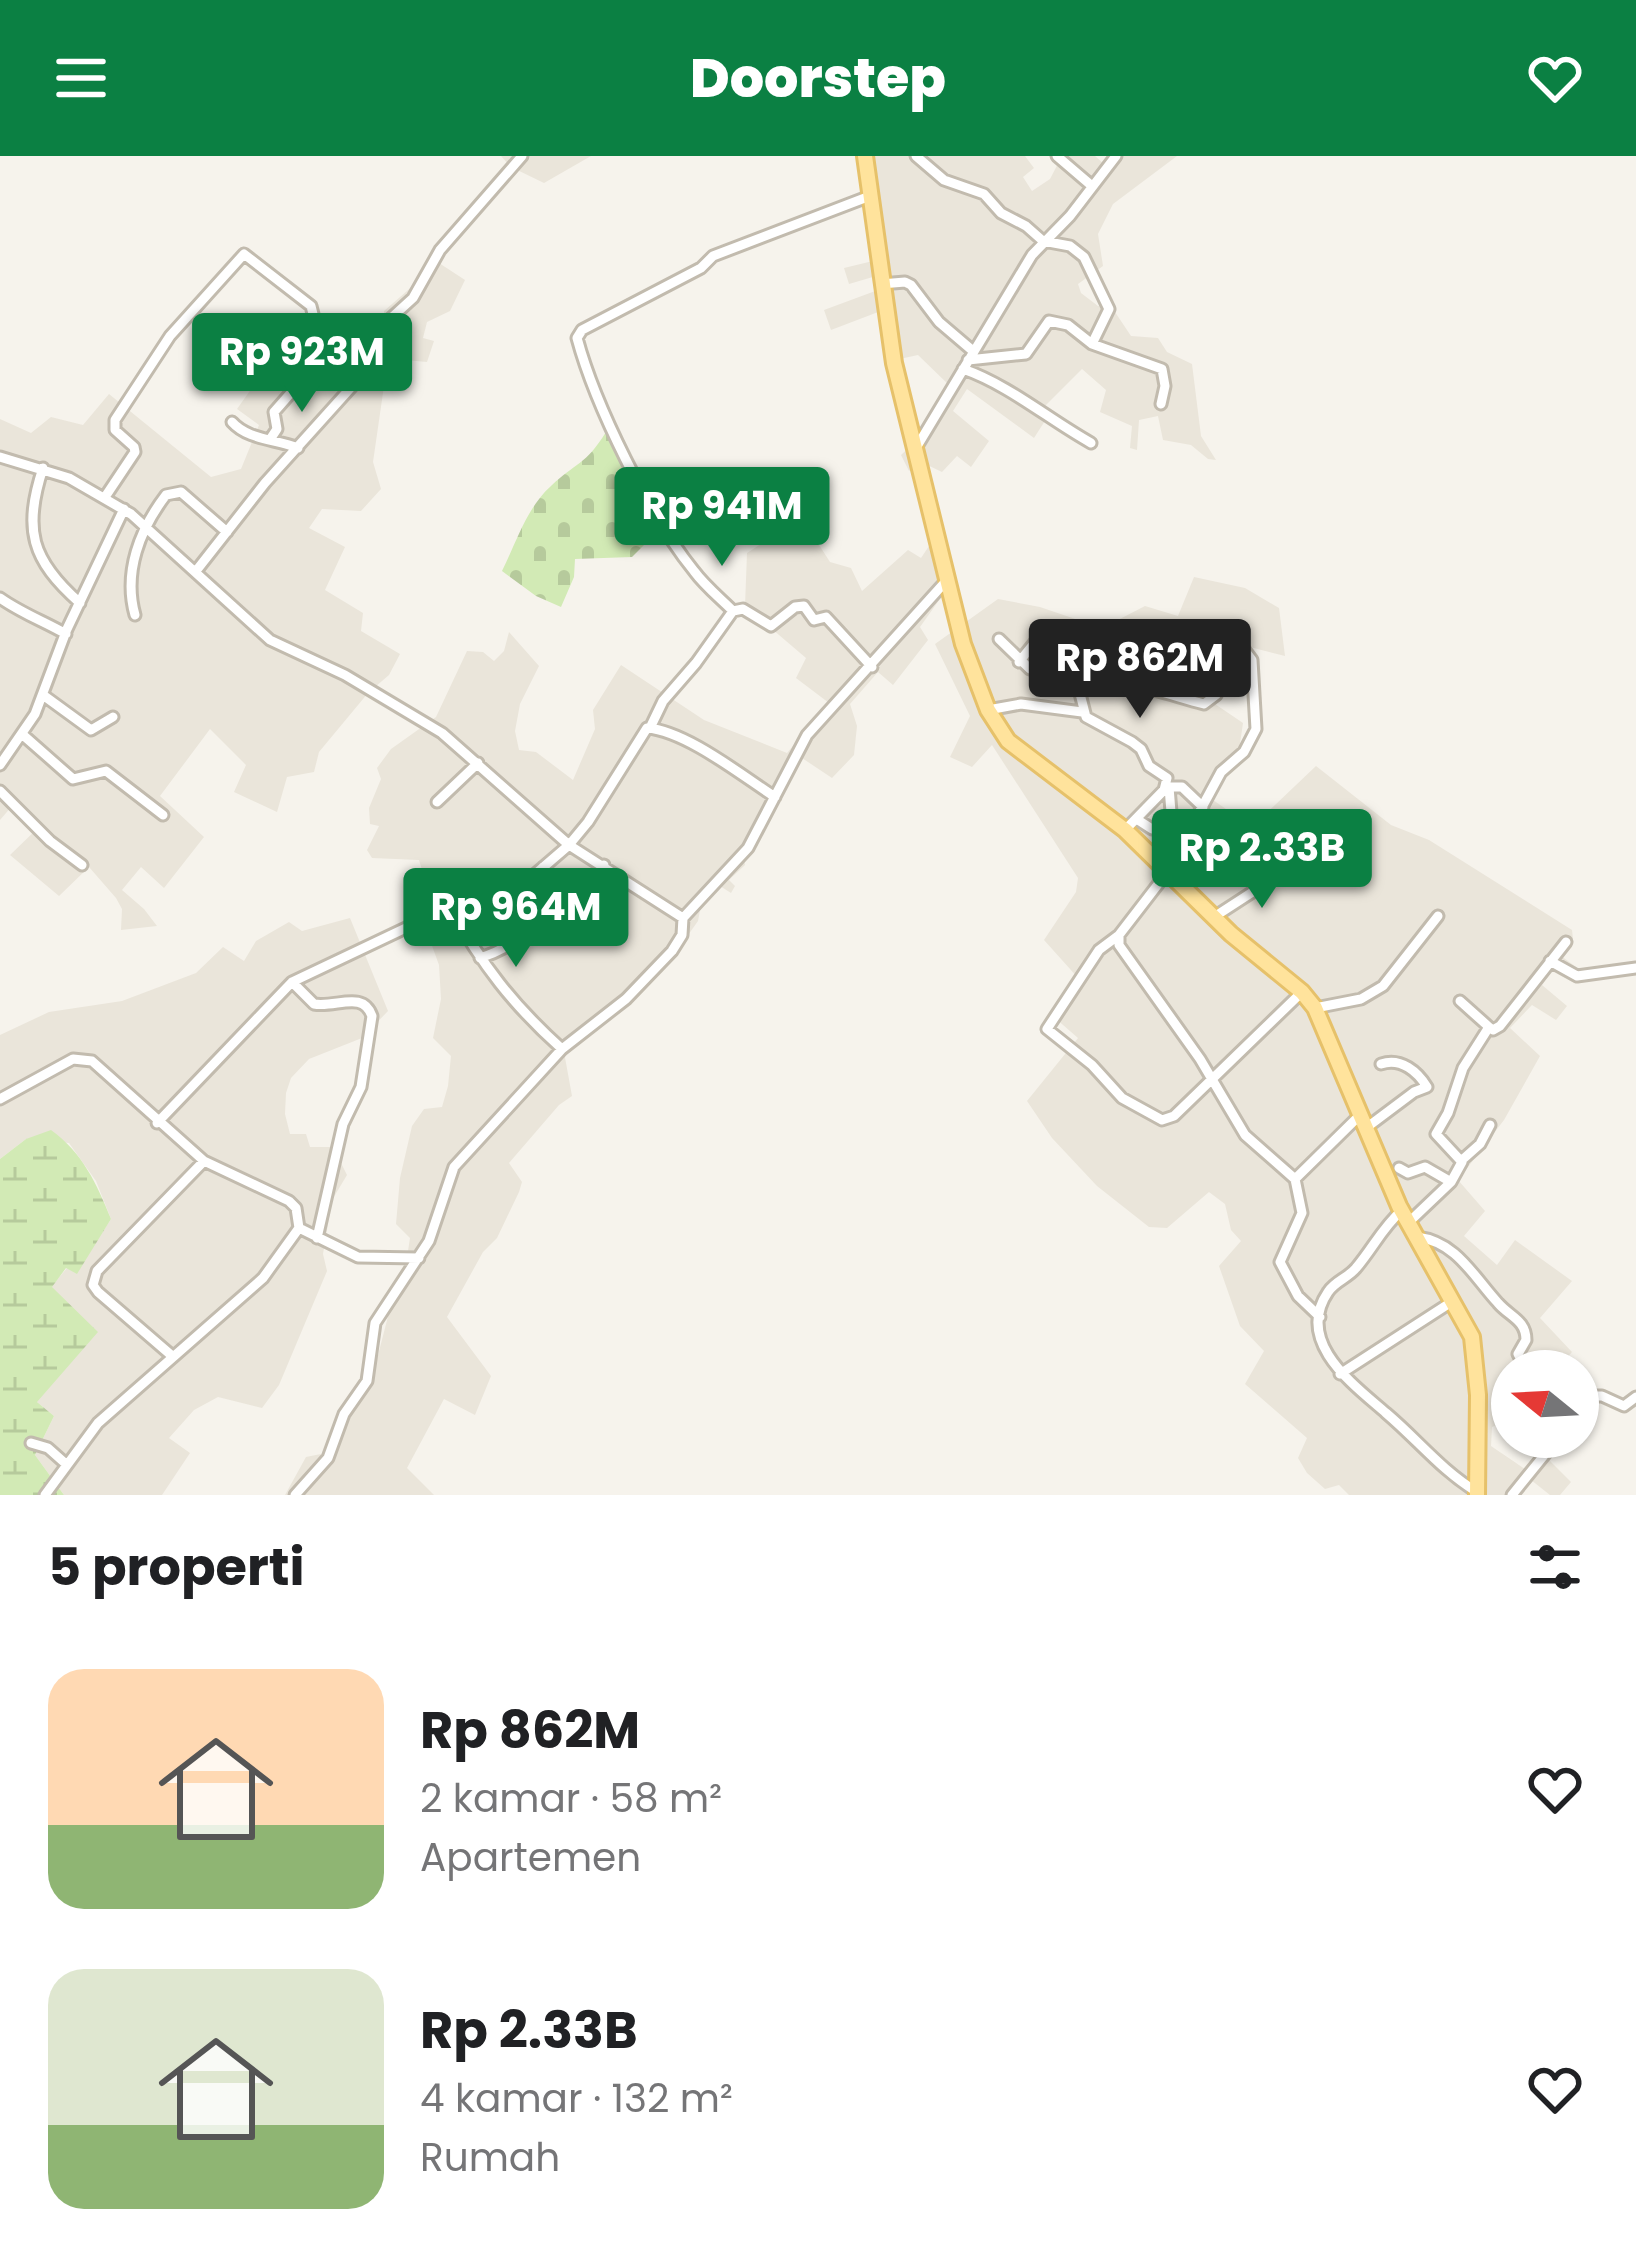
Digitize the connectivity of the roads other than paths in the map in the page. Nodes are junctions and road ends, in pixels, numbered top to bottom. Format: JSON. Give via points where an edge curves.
{"nodes":[{"id":1,"x":522,"y":156,"type":"edge"},
{"id":2,"x":866,"y":156,"type":"edge"},
{"id":3,"x":916,"y":156,"type":"edge"},
{"id":4,"x":1057,"y":156,"type":"edge"},
{"id":5,"x":1116,"y":156,"type":"edge"},
{"id":6,"x":1092,"y":186,"type":"junction"},
{"id":7,"x":870,"y":196,"type":"junction"},
{"id":8,"x":1043,"y":241,"type":"junction"},
{"id":9,"x":881,"y":284,"type":"junction"},
{"id":10,"x":1092,"y":344,"type":"junction"},
{"id":11,"x":968,"y":360,"type":"junction"},
{"id":12,"x":311,"y":370,"type":"dead end"},
{"id":13,"x":356,"y":382,"type":"junction"},
{"id":14,"x":1160,"y":404,"type":"dead end"},
{"id":15,"x":232,"y":422,"type":"dead end"},
{"id":16,"x":272,"y":438,"type":"junction"},
{"id":17,"x":1091,"y":443,"type":"dead end"},
{"id":18,"x":298,"y":448,"type":"junction"},
{"id":19,"x":916,"y":448,"type":"junction"},
{"id":20,"x":0,"y":457,"type":"edge"},
{"id":21,"x":43,"y":468,"type":"junction"},
{"id":22,"x":105,"y":497,"type":"junction"},
{"id":23,"x":124,"y":509,"type":"junction"},
{"id":24,"x":145,"y":526,"type":"junction"},
{"id":25,"x":227,"y":532,"type":"junction"},
{"id":26,"x":196,"y":571,"type":"junction"},
{"id":27,"x":947,"y":580,"type":"junction"},
{"id":28,"x":0,"y":598,"type":"edge"},
{"id":29,"x":80,"y":603,"type":"junction"},
{"id":30,"x":733,"y":611,"type":"junction"},
{"id":31,"x":135,"y":615,"type":"dead end"},
{"id":32,"x":1206,"y":630,"type":"dead end"},
{"id":33,"x":66,"y":634,"type":"junction"},
{"id":34,"x":1040,"y":637,"type":"dead end"},
{"id":35,"x":999,"y":640,"type":"dead end"},
{"id":36,"x":1243,"y":648,"type":"junction"},
{"id":37,"x":1019,"y":662,"type":"junction"},
{"id":38,"x":872,"y":667,"type":"junction"},
{"id":39,"x":1078,"y":686,"type":"junction"},
{"id":40,"x":43,"y":695,"type":"junction"},
{"id":41,"x":988,"y":710,"type":"junction"},
{"id":42,"x":1082,"y":712,"type":"junction"},
{"id":43,"x":113,"y":717,"type":"dead end"},
{"id":44,"x":650,"y":728,"type":"junction"},
{"id":45,"x":23,"y":735,"type":"junction"},
{"id":46,"x":478,"y":763,"type":"junction"},
{"id":47,"x":0,"y":765,"type":"edge"},
{"id":48,"x":1167,"y":787,"type":"junction"},
{"id":49,"x":0,"y":791,"type":"edge"},
{"id":50,"x":775,"y":797,"type":"junction"},
{"id":51,"x":437,"y":802,"type":"dead end"},
{"id":52,"x":1203,"y":807,"type":"junction"},
{"id":53,"x":163,"y":815,"type":"dead end"},
{"id":54,"x":1131,"y":825,"type":"junction"},
{"id":55,"x":569,"y":845,"type":"junction"},
{"id":56,"x":604,"y":865,"type":"junction"},
{"id":57,"x":82,"y":866,"type":"dead end"},
{"id":58,"x":543,"y":867,"type":"junction"},
{"id":59,"x":1166,"y":867,"type":"junction"},
{"id":60,"x":1288,"y":869,"type":"dead end"},
{"id":61,"x":569,"y":899,"type":"junction"},
{"id":62,"x":450,"y":907,"type":"junction"},
{"id":63,"x":1438,"y":916,"type":"dead end"},
{"id":64,"x":1214,"y":917,"type":"junction"},
{"id":65,"x":683,"y":918,"type":"junction"},
{"id":66,"x":1119,"y":935,"type":"junction"},
{"id":67,"x":1566,"y":942,"type":"dead end"},
{"id":68,"x":480,"y":958,"type":"junction"},
{"id":69,"x":1550,"y":961,"type":"junction"},
{"id":70,"x":1636,"y":968,"type":"edge"},
{"id":71,"x":292,"y":982,"type":"junction"},
{"id":72,"x":1302,"y":992,"type":"junction"},
{"id":73,"x":1460,"y":1001,"type":"dead end"},
{"id":74,"x":1315,"y":1007,"type":"junction"},
{"id":75,"x":1489,"y":1027,"type":"junction"},
{"id":76,"x":562,"y":1049,"type":"junction"},
{"id":77,"x":1381,"y":1064,"type":"dead end"},
{"id":78,"x":1212,"y":1081,"type":"junction"},
{"id":79,"x":0,"y":1099,"type":"edge"},
{"id":80,"x":1362,"y":1122,"type":"junction"},
{"id":81,"x":157,"y":1123,"type":"junction"},
{"id":82,"x":1490,"y":1125,"type":"dead end"},
{"id":83,"x":1462,"y":1160,"type":"junction"},
{"id":84,"x":205,"y":1161,"type":"junction"},
{"id":85,"x":1399,"y":1168,"type":"dead end"},
{"id":86,"x":1295,"y":1179,"type":"junction"},
{"id":87,"x":1451,"y":1182,"type":"junction"},
{"id":88,"x":1409,"y":1223,"type":"junction"},
{"id":89,"x":299,"y":1228,"type":"junction"},
{"id":90,"x":317,"y":1238,"type":"junction"},
{"id":91,"x":419,"y":1258,"type":"junction"},
{"id":92,"x":1453,"y":1301,"type":"junction"},
{"id":93,"x":1320,"y":1317,"type":"junction"},
{"id":94,"x":1522,"y":1350,"type":"edge"},
{"id":95,"x":171,"y":1355,"type":"junction"},
{"id":96,"x":1340,"y":1374,"type":"junction"},
{"id":97,"x":1599,"y":1396,"type":"edge"},
{"id":98,"x":1636,"y":1397,"type":"edge"},
{"id":99,"x":31,"y":1443,"type":"dead end"},
{"id":100,"x":1541,"y":1458,"type":"edge"},
{"id":101,"x":65,"y":1465,"type":"junction"},
{"id":102,"x":1477,"y":1494,"type":"edge"},
{"id":103,"x":45,"y":1495,"type":"edge"},
{"id":104,"x":296,"y":1495,"type":"edge"},
{"id":105,"x":1512,"y":1495,"type":"edge"}],
"edges":[{"from":1,"to":13,"type":"street","via":[[440,250],[387,324],[381,354]]},
{"from":2,"to":7,"type":"main road"},
{"from":3,"to":8,"type":"street","via":[[944,180],[985,194]]},
{"from":4,"to":6,"type":"street"},
{"from":5,"to":6,"type":"street"},
{"from":6,"to":8,"type":"street"},
{"from":7,"to":9,"type":"main road"},
{"from":7,"to":30,"type":"street","via":[[713,256],[577,338],[661,526]]},
{"from":8,"to":10,"type":"street","via":[[1084,257],[1108,300]]},
{"from":8,"to":11,"type":"street"},
{"from":9,"to":11,"type":"street","via":[[911,285]]},
{"from":9,"to":19,"type":"main road"},
{"from":10,"to":11,"type":"street","via":[[1049,321],[1026,354]]},
{"from":10,"to":14,"type":"street","via":[[1157,364],[1165,377]]},
{"from":11,"to":17,"type":"street"},
{"from":11,"to":19,"type":"street"},
{"from":12,"to":16,"type":"street","via":[[274,412]]},
{"from":13,"to":18,"type":"street"},
{"from":13,"to":22,"type":"street","via":[[302,340],[311,306],[244,254],[170,336],[115,420],[135,452]]},
{"from":15,"to":16,"type":"street","via":[[250,436]]},
{"from":16,"to":18,"type":"street"},
{"from":18,"to":25,"type":"street"},
{"from":19,"to":27,"type":"main road"},
{"from":20,"to":21,"type":"street"},
{"from":21,"to":22,"type":"street"},
{"from":21,"to":29,"type":"street","via":[[32,532],[46,567]]},
{"from":22,"to":23,"type":"street"},
{"from":23,"to":24,"type":"street"},
{"from":23,"to":29,"type":"street"},
{"from":24,"to":25,"type":"street","via":[[166,495],[180,492]]},
{"from":24,"to":26,"type":"street"},
{"from":24,"to":31,"type":"street","via":[[130,576]]},
{"from":25,"to":26,"type":"street"},
{"from":26,"to":46,"type":"street","via":[[270,640],[375,692]]},
{"from":27,"to":38,"type":"street"},
{"from":27,"to":41,"type":"main road"},
{"from":28,"to":33,"type":"street"},
{"from":29,"to":33,"type":"street"},
{"from":30,"to":38,"type":"street","via":[[771,626],[804,606],[816,621],[826,617],[840,628]]},
{"from":30,"to":44,"type":"street"},
{"from":32,"to":36,"type":"street"},
{"from":33,"to":40,"type":"street"},
{"from":34,"to":37,"type":"street"},
{"from":35,"to":37,"type":"street"},
{"from":36,"to":39,"type":"street","via":[[1204,704],[1139,685]]},
{"from":36,"to":52,"type":"street","via":[[1253,663],[1254,736]]},
{"from":37,"to":39,"type":"street"},
{"from":38,"to":50,"type":"street","via":[[807,735]]},
{"from":39,"to":42,"type":"street"},
{"from":40,"to":43,"type":"street","via":[[91,730]]},
{"from":40,"to":45,"type":"street"},
{"from":41,"to":42,"type":"street","via":[[1021,704]]},
{"from":41,"to":54,"type":"main road","via":[[1008,741]]},
{"from":42,"to":48,"type":"street","via":[[1141,749]]},
{"from":44,"to":50,"type":"street"},
{"from":44,"to":55,"type":"street"},
{"from":45,"to":47,"type":"street"},
{"from":45,"to":53,"type":"street","via":[[74,778],[106,771]]},
{"from":46,"to":51,"type":"street"},
{"from":46,"to":55,"type":"street"},
{"from":48,"to":52,"type":"street","via":[[1183,788]]},
{"from":48,"to":54,"type":"street"},
{"from":48,"to":54,"type":"street","via":[[1167,823]]},
{"from":49,"to":57,"type":"street"},
{"from":50,"to":65,"type":"street","via":[[740,858]]},
{"from":52,"to":59,"type":"street"},
{"from":54,"to":59,"type":"main road"},
{"from":55,"to":56,"type":"street"},
{"from":55,"to":58,"type":"street"},
{"from":56,"to":61,"type":"street"},
{"from":56,"to":65,"type":"street"},
{"from":58,"to":61,"type":"street"},
{"from":58,"to":62,"type":"street"},
{"from":59,"to":64,"type":"main road"},
{"from":59,"to":66,"type":"street"},
{"from":60,"to":64,"type":"street"},
{"from":61,"to":68,"type":"street"},
{"from":62,"to":68,"type":"street"},
{"from":62,"to":71,"type":"street"},
{"from":63,"to":74,"type":"street","via":[[1383,986]]},
{"from":64,"to":72,"type":"main road"},
{"from":65,"to":76,"type":"street","via":[[672,951]]},
{"from":66,"to":78,"type":"street"},
{"from":66,"to":78,"type":"street","via":[[1100,950],[1047,1030],[1122,1098],[1162,1120]]},
{"from":67,"to":69,"type":"street"},
{"from":68,"to":76,"type":"street","via":[[517,1009]]},
{"from":69,"to":70,"type":"street","via":[[1576,976]]},
{"from":69,"to":75,"type":"street","via":[[1501,1027]]},
{"from":71,"to":81,"type":"street"},
{"from":71,"to":90,"type":"street","via":[[314,1004],[359,1000],[372,1016],[361,1087],[343,1124]]},
{"from":72,"to":74,"type":"main road"},
{"from":72,"to":78,"type":"street"},
{"from":73,"to":75,"type":"street"},
{"from":74,"to":80,"type":"main road"},
{"from":75,"to":83,"type":"street","via":[[1436,1134]]},
{"from":76,"to":91,"type":"street","via":[[454,1167]]},
{"from":77,"to":80,"type":"street","via":[[1404,1065],[1427,1087]]},
{"from":78,"to":86,"type":"street","via":[[1245,1136]]},
{"from":79,"to":81,"type":"street","via":[[86,1058]]},
{"from":80,"to":86,"type":"street"},
{"from":80,"to":88,"type":"main road"},
{"from":81,"to":84,"type":"street"},
{"from":82,"to":83,"type":"street"},
{"from":83,"to":87,"type":"street"},
{"from":84,"to":89,"type":"street","via":[[284,1197],[296,1208]]},
{"from":84,"to":95,"type":"street","via":[[93,1279]]},
{"from":85,"to":87,"type":"street","via":[[1425,1167]]},
{"from":86,"to":93,"type":"street","via":[[1302,1213],[1280,1262]]},
{"from":87,"to":88,"type":"street"},
{"from":88,"to":92,"type":"main road"},
{"from":88,"to":93,"type":"street","via":[[1378,1232],[1356,1268],[1328,1292]]},
{"from":88,"to":94,"type":"street","via":[[1464,1260],[1523,1324]]},
{"from":89,"to":90,"type":"street"},
{"from":89,"to":95,"type":"street","via":[[263,1278]]},
{"from":90,"to":91,"type":"street","via":[[369,1260]]},
{"from":91,"to":104,"type":"street","via":[[379,1315],[371,1370],[333,1448]]},
{"from":92,"to":96,"type":"street"},
{"from":92,"to":102,"type":"main road","via":[[1476,1360]]},
{"from":93,"to":96,"type":"street","via":[[1323,1345]]},
{"from":95,"to":101,"type":"street"},
{"from":96,"to":102,"type":"street"},
{"from":97,"to":98,"type":"street","via":[[1624,1406]]},
{"from":99,"to":101,"type":"street"},
{"from":100,"to":105,"type":"street"},
{"from":101,"to":103,"type":"street"}]}
